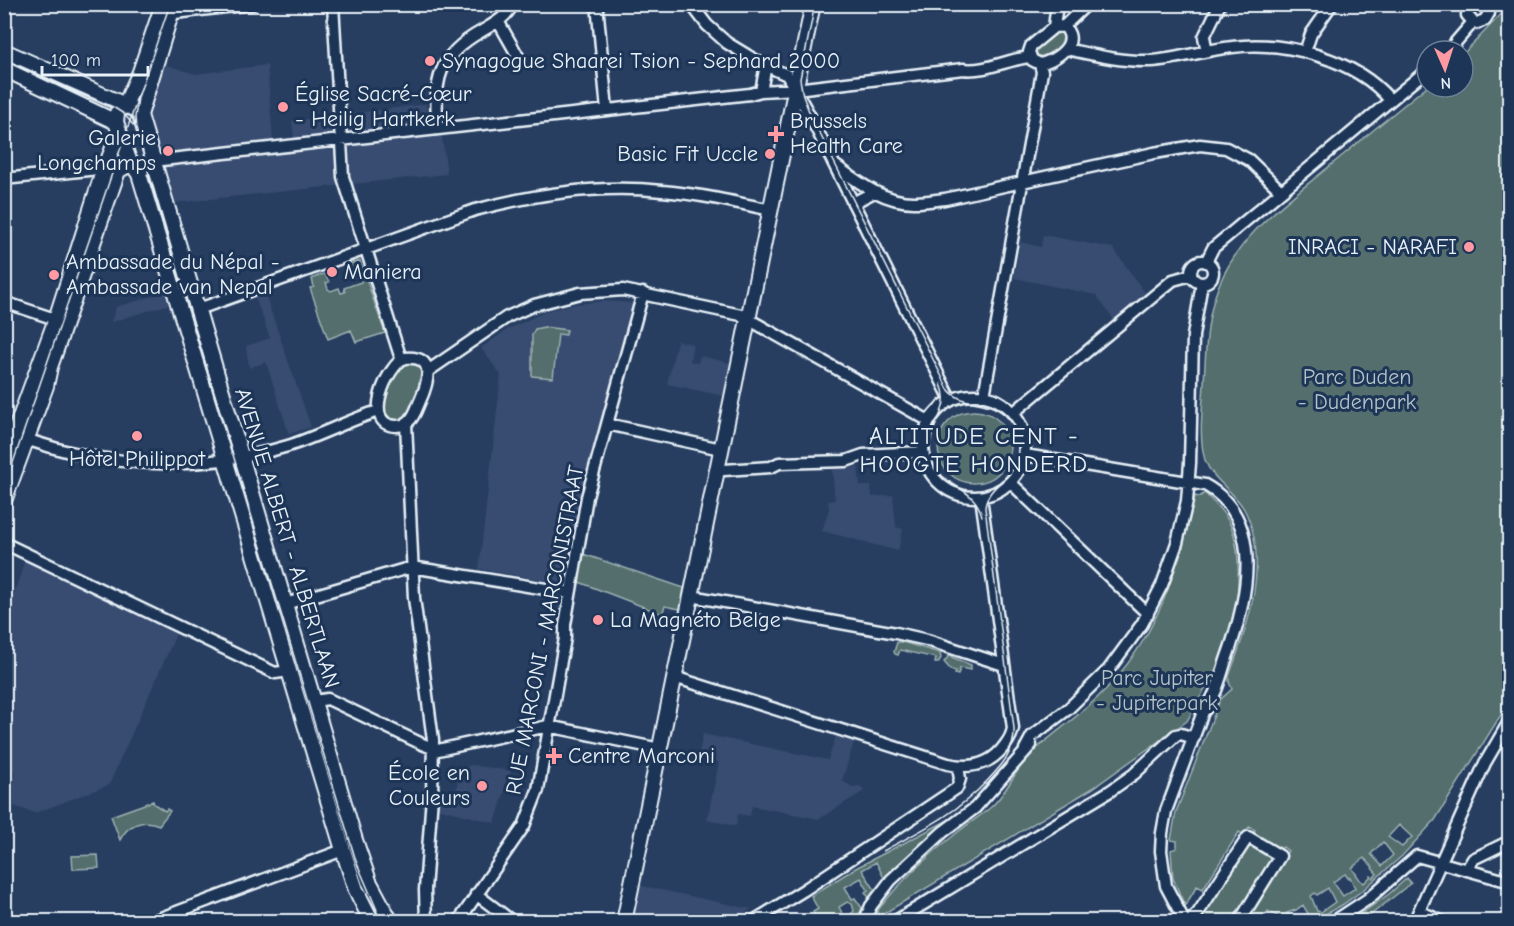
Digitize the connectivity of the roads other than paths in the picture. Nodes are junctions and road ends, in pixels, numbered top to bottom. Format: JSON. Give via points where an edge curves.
{"nodes":[{"id":1,"x":252,"y":4,"type":"edge"},
{"id":2,"x":333,"y":4,"type":"edge"},
{"id":3,"x":513,"y":4,"type":"edge"},
{"id":4,"x":597,"y":4,"type":"edge"},
{"id":5,"x":691,"y":4,"type":"edge"},
{"id":6,"x":813,"y":4,"type":"edge"},
{"id":7,"x":1057,"y":4,"type":"edge"},
{"id":8,"x":1087,"y":4,"type":"edge"},
{"id":9,"x":1220,"y":4,"type":"edge"},
{"id":10,"x":1332,"y":4,"type":"edge"},
{"id":11,"x":1470,"y":4,"type":"edge"},
{"id":12,"x":1489,"y":6,"type":"edge"},
{"id":13,"x":167,"y":9,"type":"edge"},
{"id":14,"x":498,"y":21,"type":"junction"},
{"id":15,"x":1473,"y":22,"type":"junction"},
{"id":16,"x":1059,"y":26,"type":"junction"},
{"id":17,"x":1458,"y":39,"type":"edge"},
{"id":18,"x":1066,"y":49,"type":"junction"},
{"id":19,"x":4,"y":51,"type":"edge"},
{"id":20,"x":1030,"y":51,"type":"junction"},
{"id":21,"x":1207,"y":51,"type":"junction"},
{"id":22,"x":1305,"y":52,"type":"junction"},
{"id":23,"x":519,"y":58,"type":"dead end"},
{"id":24,"x":1040,"y":64,"type":"junction"},
{"id":25,"x":766,"y":66,"type":"junction"},
{"id":26,"x":4,"y":69,"type":"edge"},
{"id":27,"x":1415,"y":80,"type":"edge"},
{"id":28,"x":796,"y":89,"type":"junction"},
{"id":29,"x":761,"y":91,"type":"junction"},
{"id":30,"x":1390,"y":100,"type":"junction"},
{"id":31,"x":125,"y":105,"type":"junction"},
{"id":32,"x":607,"y":110,"type":"junction"},
{"id":33,"x":140,"y":115,"type":"junction"},
{"id":34,"x":117,"y":128,"type":"junction"},
{"id":35,"x":438,"y":129,"type":"junction"},
{"id":36,"x":341,"y":140,"type":"junction"},
{"id":37,"x":153,"y":161,"type":"junction"},
{"id":38,"x":832,"y":161,"type":"junction"},
{"id":39,"x":134,"y":167,"type":"junction"},
{"id":40,"x":111,"y":171,"type":"junction"},
{"id":41,"x":4,"y":179,"type":"edge"},
{"id":42,"x":1023,"y":181,"type":"junction"},
{"id":43,"x":1281,"y":191,"type":"junction"},
{"id":44,"x":874,"y":192,"type":"junction"},
{"id":45,"x":853,"y":203,"type":"junction"},
{"id":46,"x":771,"y":210,"type":"junction"},
{"id":47,"x":365,"y":250,"type":"junction"},
{"id":48,"x":1206,"y":262,"type":"junction"},
{"id":49,"x":1191,"y":275,"type":"junction"},
{"id":50,"x":1202,"y":283,"type":"junction"},
{"id":51,"x":643,"y":293,"type":"junction"},
{"id":52,"x":4,"y":302,"type":"edge"},
{"id":53,"x":196,"y":310,"type":"junction"},
{"id":54,"x":748,"y":319,"type":"junction"},
{"id":55,"x":61,"y":320,"type":"junction"},
{"id":56,"x":401,"y":359,"type":"junction"},
{"id":57,"x":428,"y":371,"type":"junction"},
{"id":58,"x":984,"y":396,"type":"junction"},
{"id":59,"x":951,"y":400,"type":"junction"},
{"id":60,"x":378,"y":411,"type":"junction"},
{"id":61,"x":1013,"y":413,"type":"junction"},
{"id":62,"x":929,"y":421,"type":"junction"},
{"id":63,"x":406,"y":423,"type":"junction"},
{"id":64,"x":607,"y":424,"type":"junction"},
{"id":65,"x":15,"y":435,"type":"edge"},
{"id":66,"x":721,"y":449,"type":"junction"},
{"id":67,"x":922,"y":452,"type":"junction"},
{"id":68,"x":1024,"y":455,"type":"junction"},
{"id":69,"x":241,"y":456,"type":"junction"},
{"id":70,"x":224,"y":459,"type":"junction"},
{"id":71,"x":4,"y":461,"type":"edge"},
{"id":72,"x":717,"y":469,"type":"junction"},
{"id":73,"x":1010,"y":482,"type":"junction"},
{"id":74,"x":1189,"y":482,"type":"junction"},
{"id":75,"x":981,"y":497,"type":"junction"},
{"id":76,"x":4,"y":501,"type":"edge"},
{"id":77,"x":4,"y":543,"type":"edge"},
{"id":78,"x":412,"y":567,"type":"junction"},
{"id":79,"x":570,"y":592,"type":"junction"},
{"id":80,"x":691,"y":596,"type":"junction"},
{"id":81,"x":285,"y":604,"type":"junction"},
{"id":82,"x":1148,"y":614,"type":"junction"},
{"id":83,"x":1004,"y":665,"type":"junction"},
{"id":84,"x":289,"y":671,"type":"junction"},
{"id":85,"x":675,"y":677,"type":"junction"},
{"id":86,"x":314,"y":701,"type":"junction"},
{"id":87,"x":1509,"y":720,"type":"edge"},
{"id":88,"x":548,"y":726,"type":"junction"},
{"id":89,"x":1194,"y":738,"type":"junction"},
{"id":90,"x":433,"y":749,"type":"junction"},
{"id":91,"x":660,"y":749,"type":"junction"},
{"id":92,"x":958,"y":766,"type":"junction"},
{"id":93,"x":1509,"y":841,"type":"edge"},
{"id":94,"x":343,"y":849,"type":"junction"},
{"id":95,"x":1441,"y":862,"type":"junction"},
{"id":96,"x":1467,"y":869,"type":"junction"},
{"id":97,"x":1509,"y":882,"type":"edge"},
{"id":98,"x":476,"y":894,"type":"junction"},
{"id":99,"x":1169,"y":894,"type":"junction"},
{"id":100,"x":1419,"y":911,"type":"junction"},
{"id":101,"x":150,"y":921,"type":"edge"},
{"id":102,"x":372,"y":921,"type":"edge"},
{"id":103,"x":391,"y":921,"type":"edge"},
{"id":104,"x":426,"y":921,"type":"edge"},
{"id":105,"x":458,"y":921,"type":"edge"},
{"id":106,"x":513,"y":921,"type":"edge"},
{"id":107,"x":624,"y":921,"type":"edge"},
{"id":108,"x":752,"y":921,"type":"edge"},
{"id":109,"x":864,"y":921,"type":"edge"},
{"id":110,"x":894,"y":921,"type":"edge"},
{"id":111,"x":1177,"y":921,"type":"edge"},
{"id":112,"x":1187,"y":921,"type":"edge"},
{"id":113,"x":1239,"y":921,"type":"edge"},
{"id":114,"x":1333,"y":921,"type":"edge"},
{"id":115,"x":1414,"y":921,"type":"edge"},
{"id":116,"x":1440,"y":921,"type":"edge"}],
"edges":[{"from":1,"to":13,"type":"street"},
{"from":2,"to":36,"type":"street"},
{"from":3,"to":14,"type":"street"},
{"from":4,"to":32,"type":"street"},
{"from":5,"to":25,"type":"street","via":[[727,43]]},
{"from":6,"to":28,"type":"main road"},
{"from":7,"to":16,"type":"street"},
{"from":8,"to":16,"type":"street"},
{"from":9,"to":21,"type":"street","via":[[1204,37]]},
{"from":10,"to":22,"type":"street","via":[[1311,34]]},
{"from":11,"to":15,"type":"street","via":[[1467,15]]},
{"from":12,"to":15,"type":"street","via":[[1485,20]]},
{"from":13,"to":31,"type":"main road"},
{"from":13,"to":33,"type":"main road"},
{"from":14,"to":23,"type":"street"},
{"from":14,"to":35,"type":"street","via":[[457,47],[444,64],[437,91]]},
{"from":15,"to":17,"type":"street"},
{"from":16,"to":18,"type":"street","via":[[1070,34]]},
{"from":16,"to":20,"type":"street"},
{"from":18,"to":21,"type":"street","via":[[1148,61]]},
{"from":18,"to":24,"type":"street"},
{"from":19,"to":31,"type":"main road"},
{"from":20,"to":24,"type":"street","via":[[1032,60]]},
{"from":20,"to":28,"type":"street","via":[[963,69]]},
{"from":21,"to":22,"type":"street","via":[[1260,45]]},
{"from":22,"to":30,"type":"street","via":[[1364,76]]},
{"from":24,"to":42,"type":"street","via":[[1042,72]]},
{"from":25,"to":28,"type":"street","via":[[787,75]]},
{"from":25,"to":29,"type":"street"},
{"from":26,"to":34,"type":"main road"},
{"from":27,"to":30,"type":"street"},
{"from":28,"to":29,"type":"street"},
{"from":28,"to":38,"type":"street"},
{"from":28,"to":46,"type":"main road"},
{"from":29,"to":32,"type":"street"},
{"from":30,"to":43,"type":"street"},
{"from":31,"to":33,"type":"main road"},
{"from":31,"to":34,"type":"main road","via":[[117,113]]},
{"from":32,"to":35,"type":"street"},
{"from":33,"to":37,"type":"main road","name":"AVENUE ALBERT - ALBERTLAAN"},
{"from":34,"to":39,"type":"main road","name":"AVENUE ALBERT - ALBERTLAAN"},
{"from":34,"to":40,"type":"main road"},
{"from":35,"to":36,"type":"street"},
{"from":36,"to":37,"type":"street"},
{"from":36,"to":47,"type":"street","via":[[343,177]]},
{"from":37,"to":39,"type":"main road","via":[[145,168]]},
{"from":37,"to":53,"type":"main road","name":"AVENUE ALBERT - ALBERTLAAN"},
{"from":38,"to":44,"type":"street"},
{"from":38,"to":45,"type":"street"},
{"from":39,"to":40,"type":"main road"},
{"from":39,"to":70,"type":"main road","name":"AVENUE ALBERT - ALBERTLAAN"},
{"from":40,"to":41,"type":"street"},
{"from":40,"to":55,"type":"main road"},
{"from":42,"to":43,"type":"street","via":[[1200,145],[1226,148],[1249,160]]},
{"from":42,"to":44,"type":"street","via":[[915,202]]},
{"from":42,"to":58,"type":"street"},
{"from":43,"to":48,"type":"street","via":[[1213,248]]},
{"from":44,"to":45,"type":"street"},
{"from":45,"to":59,"type":"street"},
{"from":46,"to":47,"type":"street","via":[[661,190],[562,193],[476,210]]},
{"from":46,"to":54,"type":"main road"},
{"from":47,"to":53,"type":"street"},
{"from":47,"to":56,"type":"street"},
{"from":48,"to":49,"type":"street","via":[[1196,263]]},
{"from":48,"to":50,"type":"street","via":[[1213,274]]},
{"from":49,"to":50,"type":"street"},
{"from":49,"to":61,"type":"street","via":[[1173,280]]},
{"from":50,"to":74,"type":"street","via":[[1193,336]]},
{"from":51,"to":54,"type":"street"},
{"from":51,"to":57,"type":"street","via":[[603,290],[534,305],[507,317]]},
{"from":51,"to":64,"type":"street","name":"RUE MARCONI - MARCONISTRAAT"},
{"from":52,"to":55,"type":"street"},
{"from":53,"to":69,"type":"main road","name":"AVENUE ALBERT - ALBERTLAAN"},
{"from":54,"to":62,"type":"street"},
{"from":54,"to":66,"type":"main road"},
{"from":55,"to":65,"type":"main road"},
{"from":56,"to":57,"type":"street","via":[[418,360]]},
{"from":56,"to":60,"type":"street","via":[[392,369]]},
{"from":57,"to":63,"type":"street","via":[[427,385],[413,417]]},
{"from":58,"to":59,"type":"street","via":[[965,395]]},
{"from":58,"to":61,"type":"street","via":[[1002,403]]},
{"from":59,"to":62,"type":"street"},
{"from":60,"to":63,"type":"street","via":[[388,424]]},
{"from":60,"to":69,"type":"street","via":[[271,451]]},
{"from":61,"to":68,"type":"street","via":[[1023,433]]},
{"from":62,"to":67,"type":"street"},
{"from":63,"to":78,"type":"street"},
{"from":64,"to":66,"type":"street"},
{"from":64,"to":79,"type":"street","name":"RUE MARCONI - MARCONISTRAAT","via":[[586,497]]},
{"from":65,"to":70,"type":"street","via":[[69,452],[129,462],[164,464]]},
{"from":65,"to":71,"type":"main road"},
{"from":65,"to":76,"type":"main road"},
{"from":66,"to":72,"type":"main road"},
{"from":67,"to":72,"type":"street"},
{"from":67,"to":75,"type":"street","via":[[932,477],[942,488],[958,495]]},
{"from":68,"to":73,"type":"street"},
{"from":68,"to":74,"type":"street"},
{"from":69,"to":70,"type":"street"},
{"from":69,"to":81,"type":"main road","name":"AVENUE ALBERT - ALBERTLAAN"},
{"from":70,"to":84,"type":"main road","name":"AVENUE ALBERT - ALBERTLAAN"},
{"from":72,"to":80,"type":"main road"},
{"from":73,"to":75,"type":"street"},
{"from":73,"to":82,"type":"street"},
{"from":74,"to":82,"type":"street","via":[[1177,543]]},
{"from":74,"to":89,"type":"street","via":[[1205,485],[1224,499],[1237,516],[1246,557],[1244,598],[1235,637],[1214,699]]},
{"from":75,"to":83,"type":"street"},
{"from":77,"to":84,"type":"street","via":[[275,673]]},
{"from":78,"to":79,"type":"street"},
{"from":78,"to":81,"type":"street"},
{"from":78,"to":90,"type":"street"},
{"from":79,"to":88,"type":"street","name":"RUE MARCONI - MARCONISTRAAT"},
{"from":80,"to":83,"type":"street","via":[[896,633]]},
{"from":80,"to":85,"type":"main road"},
{"from":81,"to":86,"type":"main road","name":"AVENUE ALBERT - ALBERTLAAN"},
{"from":82,"to":109,"type":"street","via":[[1109,669],[1050,723],[975,808],[891,880]]},
{"from":83,"to":92,"type":"street","via":[[1013,732],[997,756],[975,766]]},
{"from":84,"to":94,"type":"main road","name":"AVENUE ALBERT - ALBERTLAAN"},
{"from":85,"to":91,"type":"main road"},
{"from":85,"to":92,"type":"street"},
{"from":86,"to":90,"type":"street","via":[[328,699]]},
{"from":86,"to":103,"type":"main road","name":"AVENUE ALBERT - ALBERTLAAN","via":[[369,881]]},
{"from":87,"to":95,"type":"street","via":[[1485,763]]},
{"from":88,"to":90,"type":"street"},
{"from":88,"to":91,"type":"street"},
{"from":88,"to":98,"type":"street","name":"RUE MARCONI - MARCONISTRAAT","via":[[538,790],[524,826]]},
{"from":89,"to":99,"type":"street","via":[[1163,823],[1161,851]]},
{"from":89,"to":110,"type":"street","via":[[1176,735],[1110,791]]},
{"from":90,"to":104,"type":"street"},
{"from":91,"to":107,"type":"main road"},
{"from":92,"to":108,"type":"street","via":[[957,788]]},
{"from":93,"to":96,"type":"street","via":[[1473,859]]},
{"from":94,"to":101,"type":"street"},
{"from":94,"to":102,"type":"main road","name":"AVENUE ALBERT - ALBERTLAAN","via":[[356,890]]},
{"from":95,"to":96,"type":"street"},
{"from":95,"to":100,"type":"street"},
{"from":95,"to":114,"type":"street","via":[[1417,856],[1368,898]]},
{"from":96,"to":97,"type":"street"},
{"from":98,"to":105,"type":"street","name":"RUE MARCONI - MARCONISTRAAT"},
{"from":98,"to":106,"type":"street"},
{"from":99,"to":111,"type":"street"},
{"from":99,"to":112,"type":"street"},
{"from":100,"to":115,"type":"street"},
{"from":100,"to":116,"type":"street"},
{"from":112,"to":113,"type":"street","via":[[1198,913],[1248,837],[1280,856]]}]}
